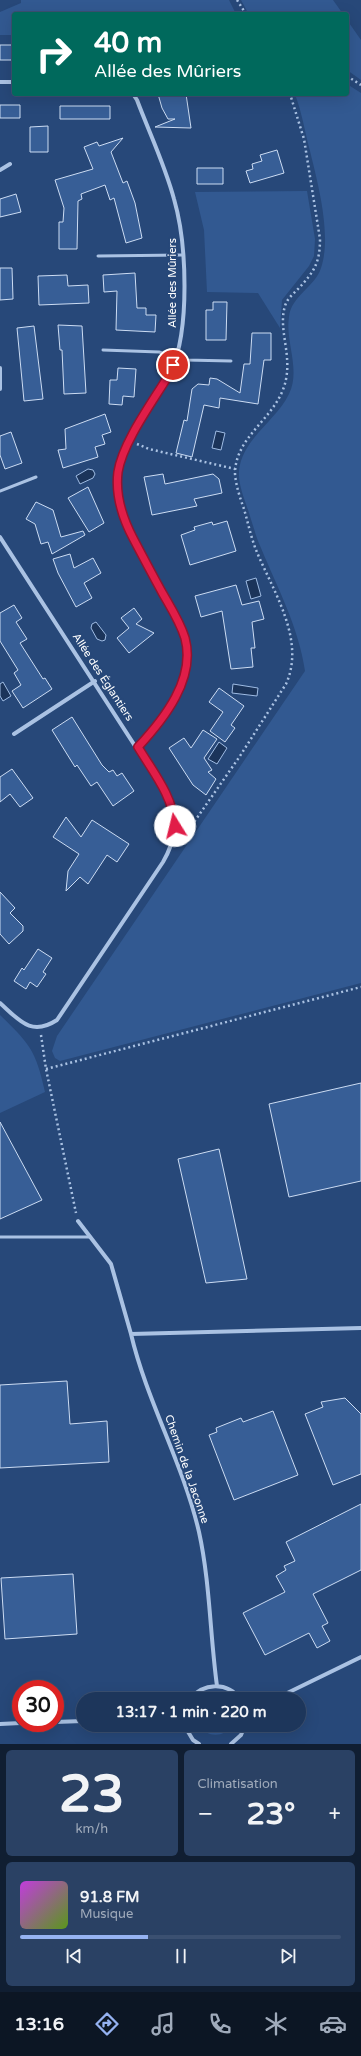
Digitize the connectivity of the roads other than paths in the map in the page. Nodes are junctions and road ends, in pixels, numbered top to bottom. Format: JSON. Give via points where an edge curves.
{"nodes":[{"id":1,"x":0,"y":82,"type":"edge"},
{"id":2,"x":12,"y":82,"type":"edge"},
{"id":3,"x":134,"y":96,"type":"edge"},
{"id":4,"x":10,"y":164,"type":"dead end"},
{"id":5,"x":0,"y":170,"type":"edge"},
{"id":6,"x":182,"y":255,"type":"junction"},
{"id":7,"x":98,"y":256,"type":"dead end"},
{"id":8,"x":103,"y":350,"type":"dead end"},
{"id":9,"x":176,"y":357,"type":"junction"},
{"id":10,"x":231,"y":362,"type":"dead end"},
{"id":11,"x":0,"y":368,"type":"edge"},
{"id":12,"x":0,"y":389,"type":"edge"},
{"id":13,"x":36,"y":477,"type":"dead end"},
{"id":14,"x":0,"y":491,"type":"edge"},
{"id":15,"x":0,"y":537,"type":"edge"},
{"id":16,"x":95,"y":682,"type":"junction"},
{"id":17,"x":14,"y":734,"type":"dead end"},
{"id":18,"x":138,"y":747,"type":"junction"},
{"id":19,"x":0,"y":1003,"type":"edge"},
{"id":20,"x":78,"y":1221,"type":"road end"},
{"id":21,"x":0,"y":1237,"type":"edge"},
{"id":22,"x":90,"y":1237,"type":"junction"},
{"id":23,"x":361,"y":1328,"type":"edge"},
{"id":24,"x":131,"y":1334,"type":"junction"},
{"id":25,"x":361,"y":1657,"type":"edge"},
{"id":26,"x":217,"y":1686,"type":"junction"},
{"id":27,"x":196,"y":1692,"type":"edge"},
{"id":28,"x":233,"y":1692,"type":"edge"},
{"id":29,"x":289,"y":1692,"type":"edge"},
{"id":30,"x":76,"y":1721,"type":"edge"},
{"id":31,"x":64,"y":1722,"type":"edge"},
{"id":32,"x":12,"y":1723,"type":"edge"},
{"id":33,"x":0,"y":1724,"type":"edge"},
{"id":34,"x":188,"y":1732,"type":"edge"},
{"id":35,"x":242,"y":1732,"type":"edge"},
{"id":36,"x":199,"y":1744,"type":"edge"},
{"id":37,"x":231,"y":1744,"type":"edge"}],
"edges":[{"from":1,"to":2,"type":"street"},
{"from":3,"to":6,"type":"street","name":"Allée des Mûriers","via":[[174,196]]},
{"from":4,"to":5,"type":"street"},
{"from":6,"to":7,"type":"lane"},
{"from":6,"to":9,"type":"street","name":"Allée des Mûriers","via":[[182,326],[181,343]]},
{"from":8,"to":9,"type":"lane","via":[[159,352]]},
{"from":9,"to":10,"type":"lane","via":[[186,360]]},
{"from":9,"to":18,"type":"street","name":"Allée des Mûriers","via":[[170,373],[130,440],[118,472],[120,511],[178,620],[187,649],[181,687],[155,728]]},
{"from":11,"to":12,"type":"street"},
{"from":13,"to":14,"type":"lane"},
{"from":15,"to":16,"type":"street","name":"Allée des Églantiers"},
{"from":16,"to":17,"type":"street"},
{"from":16,"to":18,"type":"street","name":"Allée des Églantiers"},
{"from":18,"to":19,"type":"street","name":"Allée des Églantiers","via":[[172,806],[175,826],[169,850],[62,1014],[51,1024],[40,1028],[26,1026]]},
{"from":20,"to":22,"type":"street","name":"Chemin de la Jaconne"},
{"from":21,"to":22,"type":"lane"},
{"from":22,"to":24,"type":"street","name":"Chemin de la Jaconne","via":[[111,1264]]},
{"from":23,"to":24,"type":"street"},
{"from":24,"to":26,"type":"street","name":"Chemin de la Jaconne","via":[[138,1366],[178,1465],[199,1532]]},
{"from":25,"to":29,"type":"street"},
{"from":26,"to":27,"type":"street","via":[[206,1687]]},
{"from":26,"to":28,"type":"street"},
{"from":30,"to":31,"type":"street"},
{"from":32,"to":33,"type":"street"},
{"from":34,"to":36,"type":"street","via":[[192,1740]]},
{"from":35,"to":37,"type":"street"}]}
